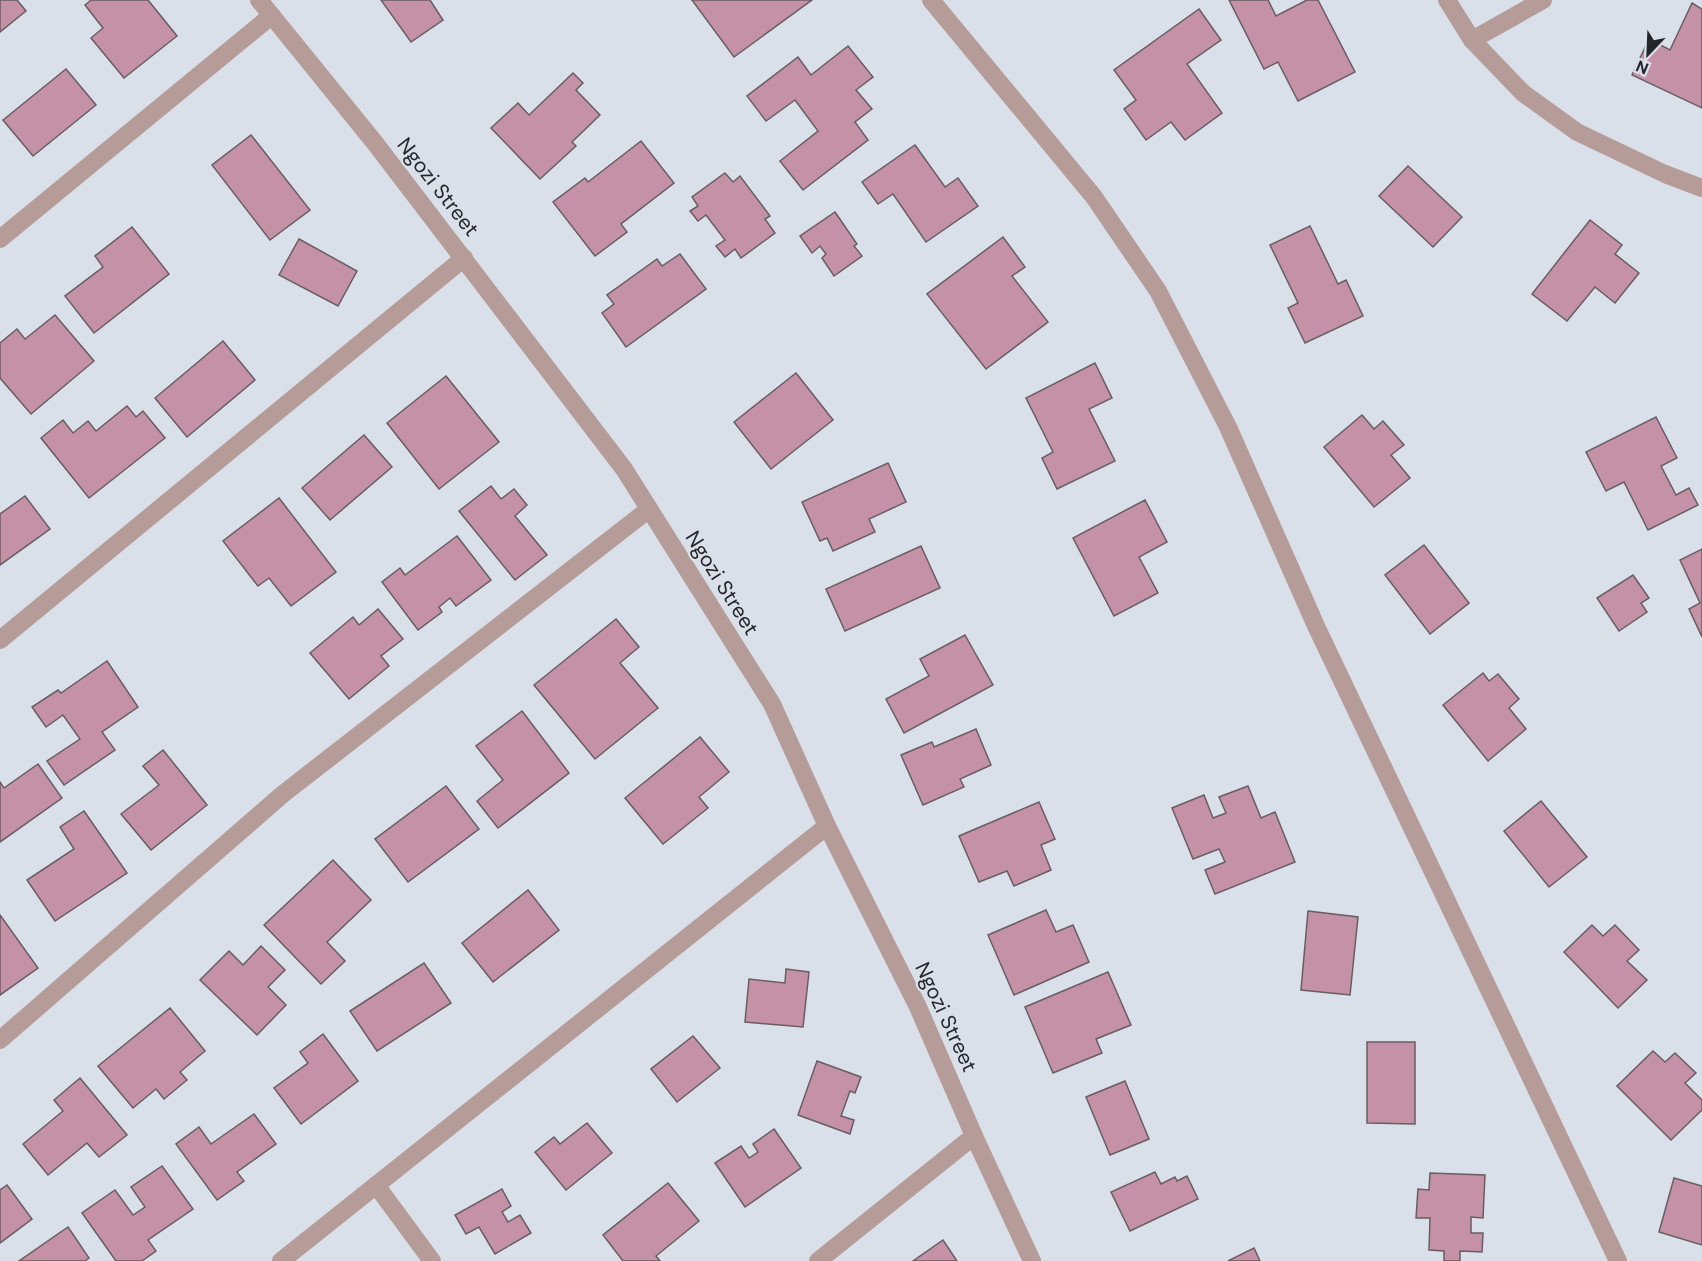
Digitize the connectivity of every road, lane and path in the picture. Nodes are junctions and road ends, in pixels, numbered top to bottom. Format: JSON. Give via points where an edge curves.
{"nodes":[{"id":1,"x":259,"y":0,"type":"edge"},
{"id":2,"x":931,"y":0,"type":"edge"},
{"id":3,"x":1447,"y":0,"type":"edge"},
{"id":4,"x":1543,"y":0,"type":"edge"},
{"id":5,"x":272,"y":16,"type":"junction"},
{"id":6,"x":1472,"y":40,"type":"junction"},
{"id":7,"x":1702,"y":188,"type":"edge"},
{"id":8,"x":0,"y":239,"type":"edge"},
{"id":9,"x":464,"y":258,"type":"junction"},
{"id":10,"x":648,"y":510,"type":"junction"},
{"id":11,"x":0,"y":640,"type":"edge"},
{"id":12,"x":827,"y":826,"type":"junction"},
{"id":13,"x":0,"y":1040,"type":"edge"},
{"id":14,"x":974,"y":1136,"type":"junction"},
{"id":15,"x":376,"y":1185,"type":"junction"},
{"id":16,"x":281,"y":1261,"type":"edge"},
{"id":17,"x":432,"y":1261,"type":"edge"},
{"id":18,"x":818,"y":1261,"type":"edge"},
{"id":19,"x":1032,"y":1261,"type":"edge"},
{"id":20,"x":1618,"y":1261,"type":"edge"}],
"edges":[{"from":1,"to":5,"type":"street","name":"Ngozi Street"},
{"from":2,"to":20,"type":"street","via":[[1094,197],[1158,291],[1228,428],[1316,626]]},
{"from":3,"to":6,"type":"street"},
{"from":4,"to":6,"type":"street"},
{"from":5,"to":8,"type":"street"},
{"from":5,"to":9,"type":"street","name":"Ngozi Street"},
{"from":6,"to":7,"type":"street","via":[[1523,93],[1577,132]]},
{"from":9,"to":10,"type":"street","name":"Ngozi Street","via":[[624,469]]},
{"from":9,"to":11,"type":"street"},
{"from":10,"to":12,"type":"street","name":"Ngozi Street","via":[[772,704]]},
{"from":10,"to":13,"type":"street","via":[[283,794]]},
{"from":12,"to":14,"type":"street","name":"Ngozi Street","via":[[918,1007]]},
{"from":12,"to":15,"type":"street"},
{"from":14,"to":18,"type":"street"},
{"from":14,"to":19,"type":"street","name":"Ngozi Street"},
{"from":15,"to":16,"type":"street"},
{"from":15,"to":17,"type":"street"}]}
